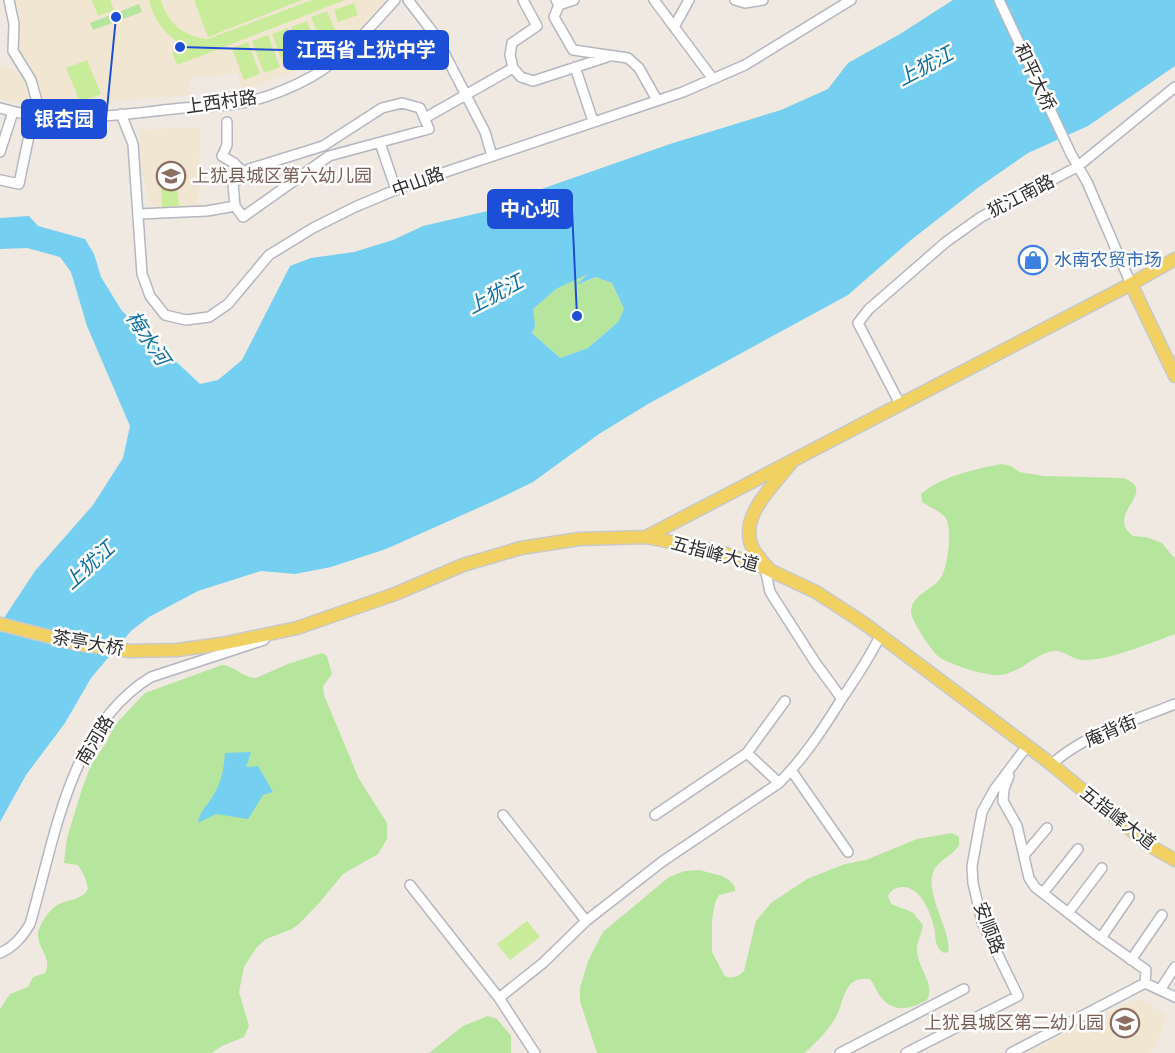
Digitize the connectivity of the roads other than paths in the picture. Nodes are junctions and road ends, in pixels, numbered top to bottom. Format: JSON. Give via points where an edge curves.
{"nodes":[{"id":1,"x":9,"y":0,"type":"edge"},
{"id":2,"x":395,"y":0,"type":"edge"},
{"id":3,"x":408,"y":0,"type":"edge"},
{"id":4,"x":523,"y":0,"type":"edge"},
{"id":5,"x":574,"y":0,"type":"edge"},
{"id":6,"x":654,"y":0,"type":"edge"},
{"id":7,"x":689,"y":0,"type":"edge"},
{"id":8,"x":735,"y":0,"type":"edge"},
{"id":9,"x":763,"y":0,"type":"edge"},
{"id":10,"x":999,"y":0,"type":"edge"},
{"id":11,"x":845,"y":2,"type":"edge"},
{"id":12,"x":557,"y":3,"type":"edge"},
{"id":13,"x":674,"y":27,"type":"junction"},
{"id":14,"x":611,"y":56,"type":"junction"},
{"id":15,"x":575,"y":67,"type":"junction"},
{"id":16,"x":513,"y":68,"type":"junction"},
{"id":17,"x":713,"y":79,"type":"junction"},
{"id":18,"x":1175,"y":87,"type":"edge"},
{"id":19,"x":466,"y":94,"type":"junction"},
{"id":20,"x":657,"y":100,"type":"junction"},
{"id":21,"x":0,"y":108,"type":"edge"},
{"id":22,"x":13,"y":112,"type":"junction"},
{"id":23,"x":121,"y":114,"type":"junction"},
{"id":24,"x":424,"y":118,"type":"junction"},
{"id":25,"x":36,"y":119,"type":"junction"},
{"id":26,"x":593,"y":121,"type":"junction"},
{"id":27,"x":227,"y":122,"type":"dead end"},
{"id":28,"x":380,"y":143,"type":"junction"},
{"id":29,"x":0,"y":150,"type":"edge"},
{"id":30,"x":492,"y":156,"type":"junction"},
{"id":31,"x":1077,"y":167,"type":"junction"},
{"id":32,"x":244,"y":173,"type":"junction"},
{"id":33,"x":1,"y":180,"type":"edge"},
{"id":34,"x":396,"y":190,"type":"junction"},
{"id":35,"x":235,"y":206,"type":"junction"},
{"id":36,"x":138,"y":214,"type":"junction"},
{"id":37,"x":1175,"y":259,"type":"edge"},
{"id":38,"x":1131,"y":284,"type":"junction"},
{"id":39,"x":1175,"y":376,"type":"edge"},
{"id":40,"x":900,"y":404,"type":"junction"},
{"id":41,"x":794,"y":460,"type":"junction"},
{"id":42,"x":646,"y":537,"type":"junction"},
{"id":43,"x":767,"y":568,"type":"junction"},
{"id":44,"x":0,"y":624,"type":"edge"},
{"id":45,"x":297,"y":628,"type":"junction"},
{"id":46,"x":880,"y":636,"type":"junction"},
{"id":47,"x":177,"y":650,"type":"joint"},
{"id":48,"x":842,"y":699,"type":"junction"},
{"id":49,"x":785,"y":701,"type":"dead end"},
{"id":50,"x":1175,"y":704,"type":"edge"},
{"id":51,"x":1027,"y":746,"type":"junction"},
{"id":52,"x":747,"y":753,"type":"junction"},
{"id":53,"x":1018,"y":758,"type":"junction"},
{"id":54,"x":1051,"y":765,"type":"junction"},
{"id":55,"x":791,"y":770,"type":"junction"},
{"id":56,"x":779,"y":783,"type":"junction"},
{"id":57,"x":503,"y":815,"type":"dead end"},
{"id":58,"x":655,"y":815,"type":"dead end"},
{"id":59,"x":1047,"y":828,"type":"dead end"},
{"id":60,"x":1078,"y":849,"type":"dead end"},
{"id":61,"x":848,"y":852,"type":"dead end"},
{"id":62,"x":1025,"y":855,"type":"junction"},
{"id":63,"x":1175,"y":860,"type":"edge"},
{"id":64,"x":1102,"y":868,"type":"dead end"},
{"id":65,"x":410,"y":885,"type":"dead end"},
{"id":66,"x":1043,"y":892,"type":"junction"},
{"id":67,"x":1129,"y":897,"type":"dead end"},
{"id":68,"x":1068,"y":913,"type":"junction"},
{"id":69,"x":1162,"y":915,"type":"dead end"},
{"id":70,"x":586,"y":921,"type":"junction"},
{"id":71,"x":1101,"y":938,"type":"junction"},
{"id":72,"x":0,"y":953,"type":"edge"},
{"id":73,"x":1131,"y":960,"type":"junction"},
{"id":74,"x":1175,"y":967,"type":"edge"},
{"id":75,"x":1145,"y":983,"type":"junction"},
{"id":76,"x":964,"y":989,"type":"dead end"},
{"id":77,"x":1160,"y":990,"type":"junction"},
{"id":78,"x":1175,"y":997,"type":"edge"},
{"id":79,"x":499,"y":998,"type":"junction"},
{"id":80,"x":535,"y":1053,"type":"edge"},
{"id":81,"x":840,"y":1053,"type":"edge"},
{"id":82,"x":906,"y":1053,"type":"edge"},
{"id":83,"x":1011,"y":1053,"type":"edge"}],
"edges":[{"from":1,"to":25,"type":"street","via":[[14,24],[13,51],[31,80]]},
{"from":2,"to":23,"type":"street","name":"上西村路","via":[[359,40],[312,77],[278,92],[245,102]]},
{"from":3,"to":19,"type":"street","via":[[435,35]]},
{"from":4,"to":16,"type":"street","via":[[537,26],[512,43]]},
{"from":5,"to":12,"type":"street"},
{"from":6,"to":13,"type":"street"},
{"from":7,"to":13,"type":"street"},
{"from":8,"to":9,"type":"street"},
{"from":10,"to":31,"type":"street","name":"和平大桥"},
{"from":11,"to":17,"type":"street","name":"中山路","via":[[831,6],[745,65]]},
{"from":12,"to":14,"type":"street","via":[[554,17],[573,50]]},
{"from":13,"to":17,"type":"street"},
{"from":14,"to":15,"type":"street"},
{"from":14,"to":20,"type":"street","via":[[628,58],[639,68]]},
{"from":15,"to":16,"type":"street","via":[[533,81],[521,77]]},
{"from":15,"to":26,"type":"street"},
{"from":16,"to":19,"type":"street"},
{"from":17,"to":20,"type":"street","name":"中山路"},
{"from":18,"to":31,"type":"street","name":"犹江南路"},
{"from":19,"to":24,"type":"street"},
{"from":19,"to":30,"type":"street"},
{"from":20,"to":26,"type":"street","name":"中山路"},
{"from":21,"to":22,"type":"street","name":"上西村路"},
{"from":22,"to":25,"type":"street","name":"上西村路"},
{"from":22,"to":29,"type":"street"},
{"from":23,"to":25,"type":"street","name":"上西村路"},
{"from":23,"to":36,"type":"street","name":"中山路","via":[[133,144]]},
{"from":24,"to":28,"type":"street","via":[[429,129]]},
{"from":24,"to":32,"type":"street","via":[[420,108],[402,103],[382,108],[322,146]]},
{"from":25,"to":33,"type":"street","via":[[19,184]]},
{"from":26,"to":30,"type":"street","name":"中山路"},
{"from":27,"to":32,"type":"street","via":[[227,145],[222,156]]},
{"from":28,"to":34,"type":"street"},
{"from":28,"to":35,"type":"street","via":[[329,156],[243,216]]},
{"from":30,"to":34,"type":"street","name":"中山路"},
{"from":31,"to":38,"type":"street","name":"和平大桥"},
{"from":31,"to":40,"type":"street","name":"犹江南路","via":[[981,217],[946,242],[858,323]]},
{"from":32,"to":35,"type":"street","via":[[233,184]]},
{"from":34,"to":36,"type":"street","name":"中山路","via":[[304,233],[269,255],[228,304],[209,316],[186,320],[165,315],[150,296],[142,274]]},
{"from":35,"to":36,"type":"street"},
{"from":37,"to":38,"type":"main road"},
{"from":38,"to":39,"type":"main road"},
{"from":38,"to":40,"type":"main road"},
{"from":40,"to":41,"type":"main road"},
{"from":41,"to":42,"type":"main road"},
{"from":41,"to":43,"type":"main road","via":[[759,505],[748,530],[753,550]]},
{"from":42,"to":43,"type":"main road","name":"五指峰大道","via":[[726,554]]},
{"from":42,"to":45,"type":"main road","name":"五指峰大道","via":[[579,539],[521,548],[463,565]]},
{"from":43,"to":46,"type":"main road","name":"五指峰大道","via":[[816,592]]},
{"from":43,"to":48,"type":"street","via":[[770,592]]},
{"from":44,"to":47,"type":"main road","name":"茶亭大桥","via":[[78,644],[130,651]]},
{"from":45,"to":47,"type":"main road","name":"五指峰大道"},
{"from":45,"to":72,"type":"street","name":"南河路","via":[[151,677],[115,707],[84,753],[56,822],[30,924],[22,938]]},
{"from":46,"to":48,"type":"street"},
{"from":46,"to":51,"type":"main road","name":"五指峰大道"},
{"from":48,"to":55,"type":"street"},
{"from":49,"to":52,"type":"street"},
{"from":50,"to":54,"type":"street","name":"庵背街","via":[[1098,735],[1065,752]]},
{"from":51,"to":53,"type":"street","name":"安顺路"},
{"from":51,"to":54,"type":"main road","name":"五指峰大道"},
{"from":52,"to":56,"type":"street"},
{"from":52,"to":58,"type":"street"},
{"from":53,"to":62,"type":"street","via":[[1004,789],[1003,801],[1017,826]]},
{"from":53,"to":82,"type":"street","name":"安顺路","via":[[982,812],[972,866],[982,922],[1018,996]]},
{"from":54,"to":63,"type":"main road","name":"五指峰大道","via":[[1152,847]]},
{"from":55,"to":56,"type":"street"},
{"from":55,"to":61,"type":"street"},
{"from":56,"to":70,"type":"street","via":[[663,861]]},
{"from":57,"to":70,"type":"street"},
{"from":59,"to":62,"type":"street"},
{"from":60,"to":66,"type":"street"},
{"from":62,"to":66,"type":"street","via":[[1029,878]]},
{"from":64,"to":68,"type":"street"},
{"from":65,"to":79,"type":"street"},
{"from":66,"to":68,"type":"street"},
{"from":67,"to":71,"type":"street"},
{"from":68,"to":71,"type":"street"},
{"from":69,"to":73,"type":"street"},
{"from":70,"to":79,"type":"street"},
{"from":71,"to":73,"type":"street"},
{"from":73,"to":75,"type":"street","via":[[1146,970]]},
{"from":74,"to":77,"type":"street"},
{"from":75,"to":77,"type":"street"},
{"from":75,"to":83,"type":"street"},
{"from":76,"to":81,"type":"street"},
{"from":77,"to":78,"type":"street"},
{"from":79,"to":80,"type":"street"}]}
